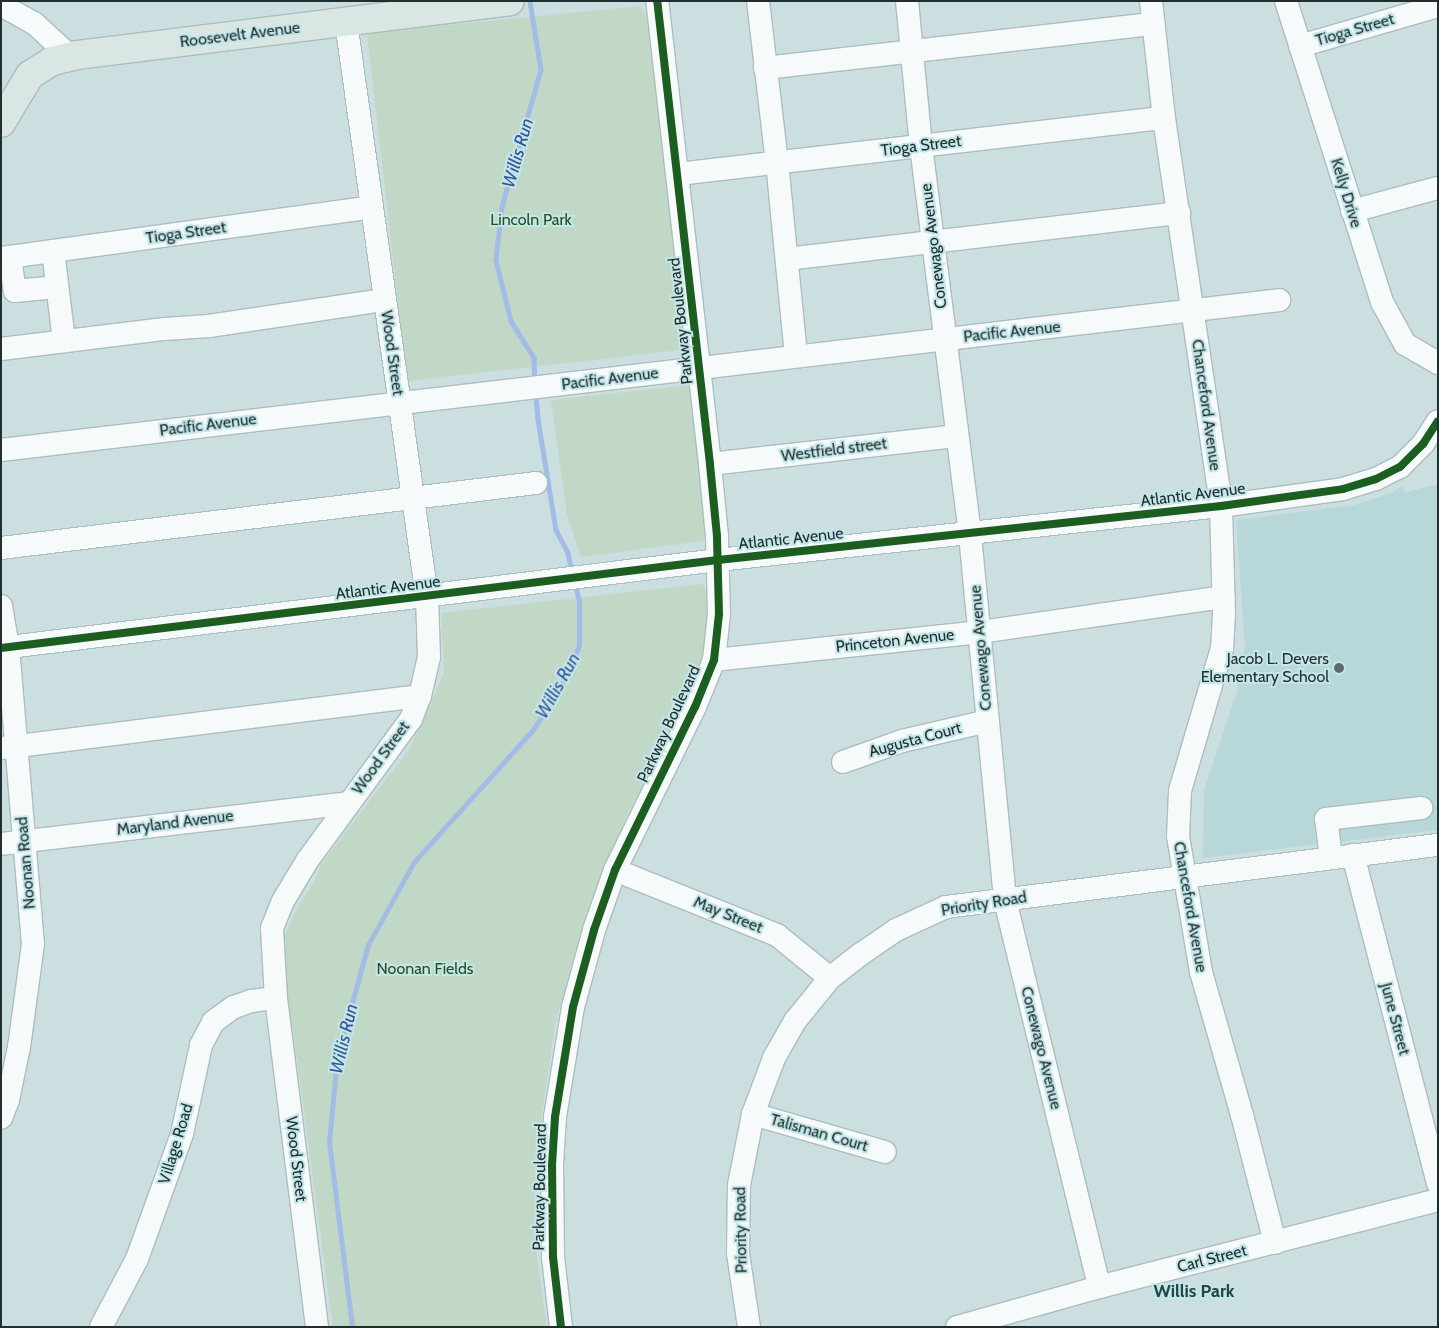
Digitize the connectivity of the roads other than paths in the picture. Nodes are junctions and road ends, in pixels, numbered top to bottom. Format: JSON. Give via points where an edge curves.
{"nodes":[{"id":1,"x":657,"y":1,"type":"edge"},
{"id":2,"x":758,"y":1,"type":"edge"},
{"id":3,"x":908,"y":1,"type":"edge"},
{"id":4,"x":1151,"y":1,"type":"edge"},
{"id":5,"x":1286,"y":1,"type":"edge"},
{"id":6,"x":499,"y":2,"type":"edge"},
{"id":7,"x":1,"y":5,"type":"edge"},
{"id":8,"x":1438,"y":6,"type":"edge"},
{"id":9,"x":419,"y":7,"type":"edge"},
{"id":10,"x":346,"y":22,"type":"junction"},
{"id":11,"x":1154,"y":24,"type":"junction"},
{"id":12,"x":1300,"y":46,"type":"junction"},
{"id":13,"x":913,"y":50,"type":"junction"},
{"id":14,"x":71,"y":57,"type":"junction"},
{"id":15,"x":764,"y":68,"type":"junction"},
{"id":16,"x":1164,"y":118,"type":"junction"},
{"id":17,"x":1,"y":123,"type":"edge"},
{"id":18,"x":922,"y":146,"type":"junction"},
{"id":19,"x":777,"y":162,"type":"junction"},
{"id":20,"x":678,"y":174,"type":"junction"},
{"id":21,"x":1438,"y":188,"type":"edge"},
{"id":22,"x":372,"y":207,"type":"junction"},
{"id":23,"x":1352,"y":210,"type":"junction"},
{"id":24,"x":1178,"y":213,"type":"junction"},
{"id":25,"x":934,"y":240,"type":"junction"},
{"id":26,"x":53,"y":251,"type":"junction"},
{"id":27,"x":6,"y":257,"type":"edge"},
{"id":28,"x":787,"y":259,"type":"junction"},
{"id":29,"x":57,"y":287,"type":"junction"},
{"id":30,"x":384,"y":300,"type":"junction"},
{"id":31,"x":1279,"y":300,"type":"dead end"},
{"id":32,"x":1193,"y":312,"type":"junction"},
{"id":33,"x":944,"y":339,"type":"junction"},
{"id":34,"x":64,"y":341,"type":"junction"},
{"id":35,"x":1,"y":349,"type":"edge"},
{"id":36,"x":796,"y":356,"type":"junction"},
{"id":37,"x":1438,"y":363,"type":"edge"},
{"id":38,"x":700,"y":369,"type":"junction"},
{"id":39,"x":398,"y":402,"type":"junction"},
{"id":40,"x":1438,"y":421,"type":"edge"},
{"id":41,"x":957,"y":436,"type":"junction"},
{"id":42,"x":1,"y":450,"type":"edge"},
{"id":43,"x":710,"y":464,"type":"junction"},
{"id":44,"x":536,"y":483,"type":"dead end"},
{"id":45,"x":413,"y":499,"type":"junction"},
{"id":46,"x":1220,"y":506,"type":"junction"},
{"id":47,"x":970,"y":535,"type":"junction"},
{"id":48,"x":1,"y":548,"type":"edge"},
{"id":49,"x":718,"y":560,"type":"junction"},
{"id":50,"x":427,"y":597,"type":"junction"},
{"id":51,"x":1223,"y":597,"type":"junction"},
{"id":52,"x":1,"y":606,"type":"edge"},
{"id":53,"x":980,"y":632,"type":"junction"},
{"id":54,"x":5,"y":648,"type":"edge"},
{"id":55,"x":714,"y":660,"type":"junction"},
{"id":56,"x":420,"y":696,"type":"junction"},
{"id":57,"x":988,"y":722,"type":"junction"},
{"id":58,"x":8,"y":747,"type":"edge"},
{"id":59,"x":843,"y":762,"type":"dead end"},
{"id":60,"x":348,"y":803,"type":"junction"},
{"id":61,"x":1421,"y":808,"type":"dead end"},
{"id":62,"x":25,"y":841,"type":"junction"},
{"id":63,"x":1,"y":844,"type":"edge"},
{"id":64,"x":1438,"y":845,"type":"edge"},
{"id":65,"x":1342,"y":856,"type":"junction"},
{"id":66,"x":615,"y":870,"type":"junction"},
{"id":67,"x":1183,"y":877,"type":"junction"},
{"id":68,"x":1005,"y":900,"type":"junction"},
{"id":69,"x":830,"y":978,"type":"junction"},
{"id":70,"x":276,"y":998,"type":"junction"},
{"id":71,"x":753,"y":1114,"type":"junction"},
{"id":72,"x":1,"y":1118,"type":"edge"},
{"id":73,"x":885,"y":1152,"type":"dead end"},
{"id":74,"x":1438,"y":1183,"type":"edge"},
{"id":75,"x":1438,"y":1200,"type":"edge"},
{"id":76,"x":1275,"y":1243,"type":"junction"},
{"id":77,"x":1099,"y":1287,"type":"junction"},
{"id":78,"x":101,"y":1327,"type":"edge"},
{"id":79,"x":317,"y":1327,"type":"edge"},
{"id":80,"x":560,"y":1327,"type":"edge"},
{"id":81,"x":749,"y":1327,"type":"edge"},
{"id":82,"x":957,"y":1327,"type":"edge"}],
"edges":[{"from":1,"to":20,"type":"street","name":"Parkway Boulevard"},
{"from":2,"to":15,"type":"street"},
{"from":3,"to":13,"type":"street","name":"Conewago Avenue"},
{"from":4,"to":11,"type":"street","name":"Chanceford Avenue"},
{"from":5,"to":12,"type":"street","name":"Kelly Drive"},
{"from":6,"to":9,"type":"main road","name":"Roosevelt Avenue"},
{"from":7,"to":14,"type":"street","via":[[34,23]]},
{"from":8,"to":12,"type":"street","name":"Tioga Street"},
{"from":9,"to":10,"type":"main road","name":"Roosevelt Avenue"},
{"from":10,"to":14,"type":"main road","name":"Roosevelt Avenue"},
{"from":10,"to":22,"type":"street","name":"Wood Street"},
{"from":11,"to":13,"type":"street"},
{"from":11,"to":16,"type":"street","name":"Chanceford Avenue"},
{"from":12,"to":23,"type":"street","name":"Kelly Drive"},
{"from":13,"to":15,"type":"street"},
{"from":13,"to":18,"type":"street","name":"Conewago Avenue"},
{"from":14,"to":17,"type":"main road","name":"Roosevelt Avenue","via":[[52,62],[30,75]]},
{"from":15,"to":19,"type":"street"},
{"from":16,"to":18,"type":"street","name":"Tioga Street"},
{"from":16,"to":24,"type":"street","name":"Chanceford Avenue"},
{"from":18,"to":19,"type":"street","name":"Tioga Street"},
{"from":18,"to":25,"type":"street","name":"Conewago Avenue"},
{"from":19,"to":20,"type":"street","name":"Tioga Street"},
{"from":19,"to":28,"type":"street"},
{"from":20,"to":38,"type":"street","name":"Parkway Boulevard"},
{"from":21,"to":23,"type":"street"},
{"from":22,"to":26,"type":"street","name":"Tioga Street"},
{"from":22,"to":30,"type":"street","name":"Wood Street"},
{"from":23,"to":37,"type":"street","name":"Kelly Drive","via":[[1382,302],[1405,344]]},
{"from":24,"to":25,"type":"street"},
{"from":24,"to":32,"type":"street","name":"Chanceford Avenue"},
{"from":25,"to":28,"type":"street"},
{"from":25,"to":33,"type":"street","name":"Conewago Avenue"},
{"from":26,"to":27,"type":"street","name":"Tioga Street"},
{"from":26,"to":29,"type":"street"},
{"from":27,"to":29,"type":"street","via":[[15,292]]},
{"from":28,"to":36,"type":"street"},
{"from":29,"to":34,"type":"street"},
{"from":30,"to":34,"type":"street","via":[[209,326]]},
{"from":30,"to":39,"type":"street","name":"Wood Street"},
{"from":31,"to":32,"type":"street","name":"Pacific Avenue"},
{"from":32,"to":33,"type":"street","name":"Pacific Avenue"},
{"from":32,"to":46,"type":"street","name":"Chanceford Avenue"},
{"from":33,"to":36,"type":"street","name":"Pacific Avenue"},
{"from":33,"to":41,"type":"street","name":"Conewago Avenue"},
{"from":34,"to":35,"type":"street"},
{"from":36,"to":38,"type":"street","name":"Pacific Avenue"},
{"from":38,"to":39,"type":"street","name":"Pacific Avenue"},
{"from":38,"to":43,"type":"street","name":"Parkway Boulevard"},
{"from":39,"to":42,"type":"street","name":"Pacific Avenue"},
{"from":39,"to":45,"type":"street","name":"Wood Street"},
{"from":40,"to":46,"type":"street","name":"Atlantic Avenue","via":[[1423,444],[1400,467],[1376,479],[1343,489]]},
{"from":41,"to":43,"type":"street","name":"Westfield street"},
{"from":41,"to":47,"type":"street","name":"Conewago Avenue"},
{"from":43,"to":49,"type":"street","name":"Parkway Boulevard"},
{"from":44,"to":45,"type":"street"},
{"from":45,"to":48,"type":"street"},
{"from":45,"to":50,"type":"street","name":"Wood Street"},
{"from":46,"to":47,"type":"street","name":"Atlantic Avenue"},
{"from":46,"to":51,"type":"street","name":"Chanceford Avenue"},
{"from":47,"to":49,"type":"street","name":"Atlantic Avenue"},
{"from":47,"to":53,"type":"street","name":"Conewago Avenue"},
{"from":49,"to":50,"type":"street","name":"Atlantic Avenue"},
{"from":49,"to":55,"type":"street","name":"Parkway Boulevard","via":[[719,614]]},
{"from":50,"to":54,"type":"street","name":"Atlantic Avenue"},
{"from":50,"to":56,"type":"street","name":"Wood Street","via":[[429,657]]},
{"from":51,"to":53,"type":"street","name":"Princeton Avenue"},
{"from":51,"to":67,"type":"street","name":"Chanceford Avenue","via":[[1222,648],[1180,791],[1178,836]]},
{"from":52,"to":54,"type":"street","name":"Noonan Road"},
{"from":53,"to":55,"type":"street","name":"Princeton Avenue"},
{"from":53,"to":57,"type":"street","name":"Conewago Avenue"},
{"from":54,"to":58,"type":"street","name":"Noonan Road"},
{"from":55,"to":66,"type":"street","name":"Parkway Boulevard","via":[[695,707]]},
{"from":56,"to":58,"type":"street"},
{"from":56,"to":60,"type":"street","name":"Wood Street","via":[[411,719]]},
{"from":57,"to":59,"type":"street","name":"Augusta Court","via":[[902,741]]},
{"from":57,"to":68,"type":"street","name":"Conewago Avenue"},
{"from":58,"to":62,"type":"street","name":"Noonan Road"},
{"from":60,"to":62,"type":"street","name":"Maryland Avenue"},
{"from":60,"to":70,"type":"street","name":"Wood Street","via":[[302,869],[272,928]]},
{"from":61,"to":65,"type":"street","name":"June Street","via":[[1326,819]]},
{"from":62,"to":63,"type":"street","name":"Maryland Avenue"},
{"from":62,"to":72,"type":"street","name":"Noonan Road","via":[[33,944],[19,1047]]},
{"from":64,"to":65,"type":"street","name":"Priority Road"},
{"from":65,"to":67,"type":"street","name":"Priority Road"},
{"from":65,"to":74,"type":"street","name":"June Street"},
{"from":66,"to":69,"type":"street","name":"May Street","via":[[778,935]]},
{"from":66,"to":80,"type":"street","name":"Parkway Boulevard","via":[[580,978],[563,1057],[555,1117],[551,1215]]},
{"from":67,"to":68,"type":"street","name":"Priority Road"},
{"from":67,"to":76,"type":"street","name":"Chanceford Avenue","via":[[1201,972]]},
{"from":68,"to":69,"type":"street","name":"Priority Road","via":[[946,907],[896,930]]},
{"from":68,"to":77,"type":"street","name":"Conewago Avenue"},
{"from":69,"to":71,"type":"street","name":"Priority Road","via":[[794,1021],[778,1050]]},
{"from":70,"to":78,"type":"street","name":"Village Road","via":[[234,1007],[213,1022],[201,1045],[182,1134],[137,1259]]},
{"from":70,"to":79,"type":"street","name":"Wood Street"},
{"from":71,"to":73,"type":"street","name":"Talisman Court"},
{"from":71,"to":81,"type":"street","name":"Priority Road","via":[[739,1185],[738,1253]]},
{"from":75,"to":76,"type":"street","name":"Carl Street"},
{"from":76,"to":77,"type":"street","name":"Carl Street"},
{"from":77,"to":82,"type":"street","name":"Carl Street"}]}
